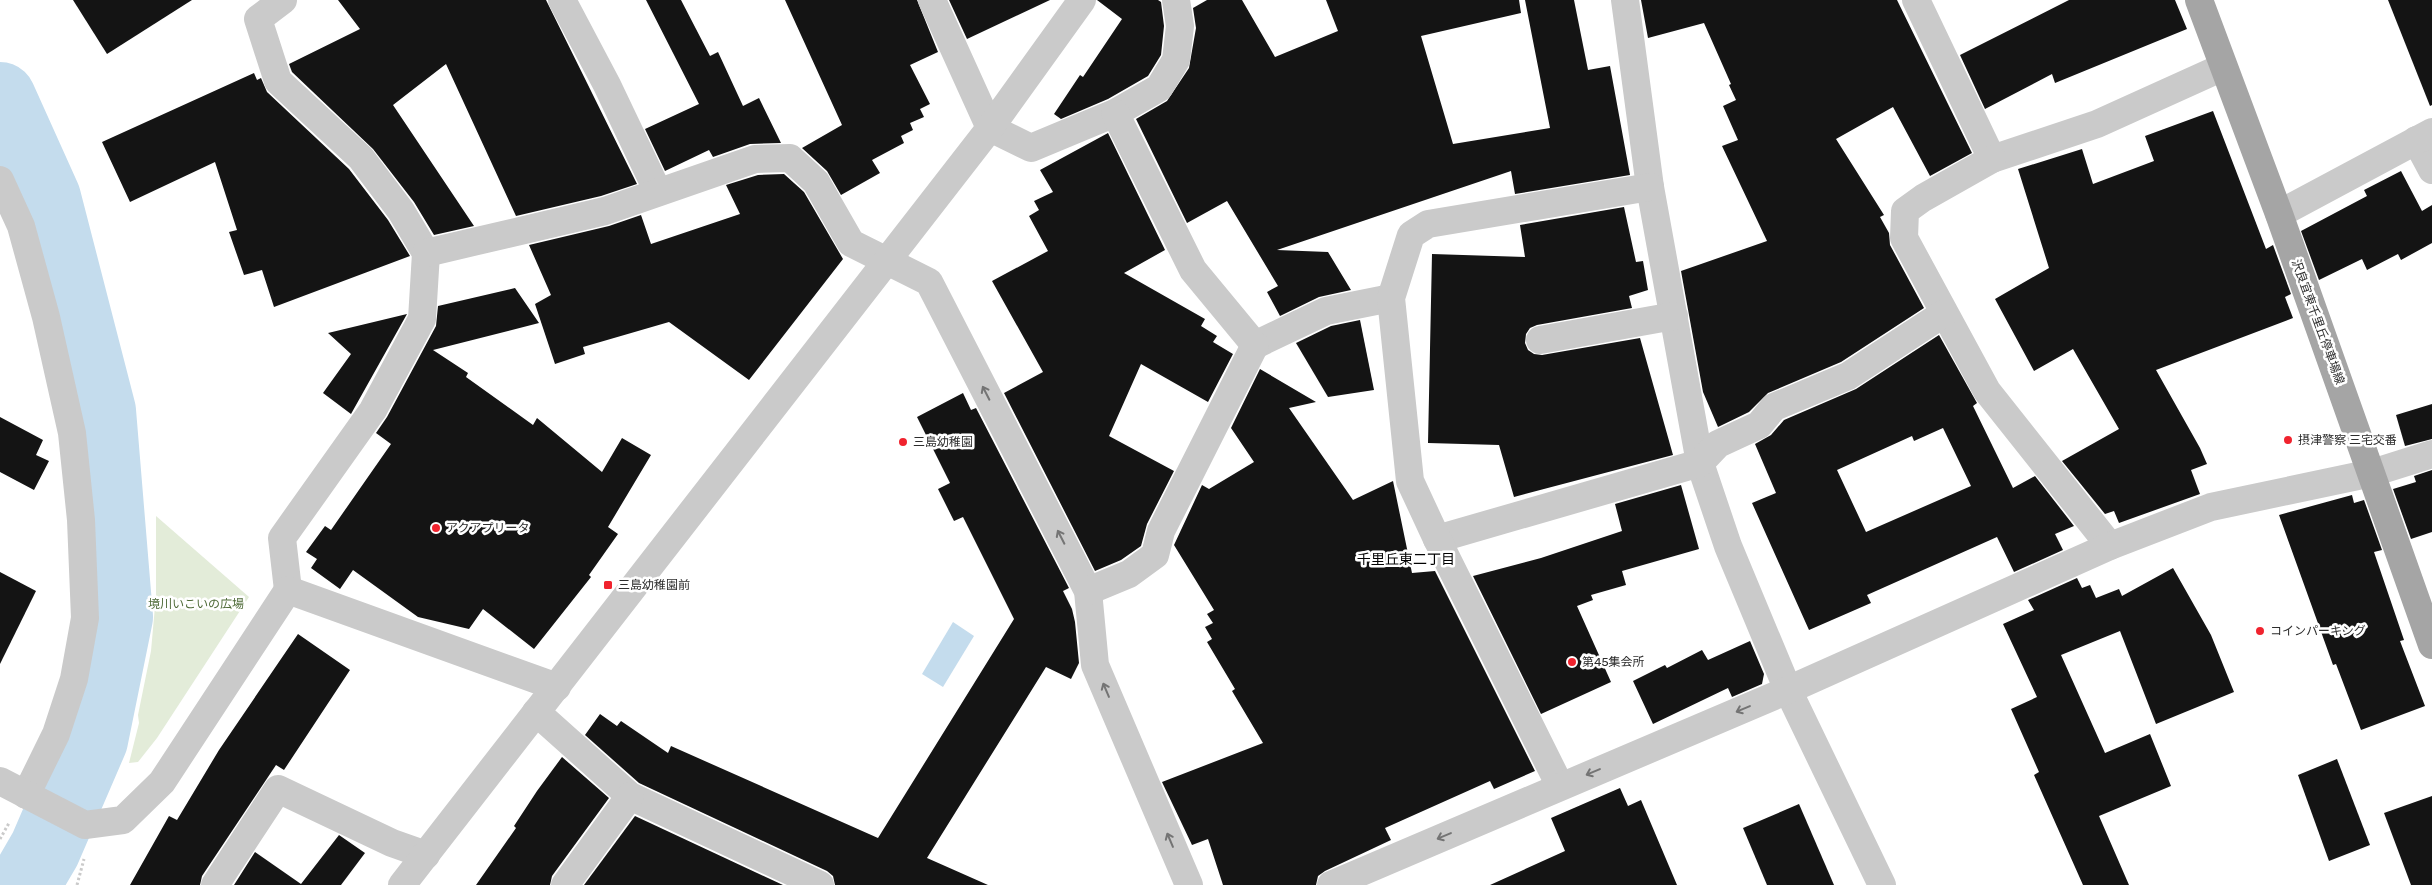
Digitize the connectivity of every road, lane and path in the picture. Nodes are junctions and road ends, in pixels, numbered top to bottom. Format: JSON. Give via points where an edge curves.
{"nodes":[{"id":1,"x":283,"y":0,"type":"edge"},
{"id":2,"x":562,"y":0,"type":"edge"},
{"id":3,"x":932,"y":0,"type":"edge"},
{"id":4,"x":1082,"y":0,"type":"edge"},
{"id":5,"x":1176,"y":0,"type":"edge"},
{"id":6,"x":1624,"y":0,"type":"edge"},
{"id":7,"x":1916,"y":0,"type":"edge"},
{"id":8,"x":2199,"y":0,"type":"edge"},
{"id":9,"x":2223,"y":66,"type":"junction"},
{"id":10,"x":1115,"y":114,"type":"junction"},
{"id":11,"x":990,"y":128,"type":"junction"},
{"id":12,"x":2424,"y":136,"type":"edge"},
{"id":13,"x":1992,"y":158,"type":"junction"},
{"id":14,"x":2432,"y":170,"type":"edge"},
{"id":15,"x":0,"y":180,"type":"edge"},
{"id":16,"x":1650,"y":187,"type":"junction"},
{"id":17,"x":658,"y":192,"type":"junction"},
{"id":18,"x":2279,"y":214,"type":"junction"},
{"id":19,"x":426,"y":253,"type":"junction"},
{"id":20,"x":887,"y":261,"type":"junction"},
{"id":21,"x":1391,"y":298,"type":"junction"},
{"id":22,"x":1943,"y":314,"type":"junction"},
{"id":23,"x":1674,"y":316,"type":"junction"},
{"id":24,"x":1540,"y":340,"type":"dead end"},
{"id":25,"x":1255,"y":345,"type":"junction"},
{"id":26,"x":2432,"y":454,"type":"edge"},
{"id":27,"x":1700,"y":463,"type":"junction"},
{"id":28,"x":2372,"y":473,"type":"junction"},
{"id":29,"x":1437,"y":539,"type":"junction"},
{"id":30,"x":2110,"y":546,"type":"junction"},
{"id":31,"x":288,"y":590,"type":"junction"},
{"id":32,"x":1088,"y":591,"type":"junction"},
{"id":33,"x":2432,"y":645,"type":"edge"},
{"id":34,"x":557,"y":687,"type":"junction"},
{"id":35,"x":1788,"y":690,"type":"junction"},
{"id":36,"x":536,"y":712,"type":"junction"},
{"id":37,"x":0,"y":781,"type":"edge"},
{"id":38,"x":1560,"y":786,"type":"junction"},
{"id":39,"x":630,"y":796,"type":"junction"},
{"id":40,"x":32,"y":798,"type":"junction"},
{"id":41,"x":426,"y":854,"type":"junction"},
{"id":42,"x":85,"y":858,"type":"dead end"},
{"id":43,"x":77,"y":885,"type":"edge"},
{"id":44,"x":215,"y":885,"type":"edge"},
{"id":45,"x":402,"y":885,"type":"edge"},
{"id":46,"x":565,"y":885,"type":"edge"},
{"id":47,"x":820,"y":885,"type":"edge"},
{"id":48,"x":1189,"y":885,"type":"edge"},
{"id":49,"x":1331,"y":885,"type":"edge"},
{"id":50,"x":1882,"y":885,"type":"edge"}],
"edges":[{"from":1,"to":19,"type":"street","via":[[258,19],[278,81],[361,158],[401,211]]},
{"from":2,"to":17,"type":"street"},
{"from":3,"to":11,"type":"street"},
{"from":4,"to":11,"type":"street"},
{"from":5,"to":10,"type":"street","via":[[1180,26],[1176,60],[1160,88]]},
{"from":6,"to":16,"type":"street"},
{"from":7,"to":13,"type":"street"},
{"from":8,"to":9,"type":"main road","name":"沢良宜東千里丘停車場線"},
{"from":9,"to":13,"type":"street","via":[[2097,124]]},
{"from":9,"to":18,"type":"main road","name":"沢良宜東千里丘停車場線"},
{"from":10,"to":11,"type":"street","via":[[1031,148]]},
{"from":10,"to":25,"type":"street","via":[[1193,270]]},
{"from":11,"to":20,"type":"street"},
{"from":12,"to":14,"type":"street"},
{"from":12,"to":18,"type":"street"},
{"from":13,"to":22,"type":"street","via":[[1905,210],[1904,238]]},
{"from":15,"to":40,"type":"street","via":[[21,226],[46,317],[72,433],[82,520],[85,618],[74,679]]},
{"from":16,"to":21,"type":"street","via":[[1428,224],[1411,235]]},
{"from":16,"to":23,"type":"street"},
{"from":17,"to":19,"type":"street","via":[[605,211]]},
{"from":17,"to":20,"type":"street","via":[[755,159],[790,158],[816,182],[851,243]]},
{"from":18,"to":28,"type":"main road","name":"沢良宜東千里丘停車場線"},
{"from":19,"to":31,"type":"street","via":[[422,319],[373,410],[282,538]]},
{"from":32,"to":20,"type":"street","one_way":true,"via":[[929,282]]},
{"from":20,"to":34,"type":"street"},
{"from":21,"to":25,"type":"street","via":[[1326,311]]},
{"from":21,"to":29,"type":"street","via":[[1410,481]]},
{"from":22,"to":27,"type":"street","via":[[1848,376],[1774,407],[1759,425],[1718,444]]},
{"from":22,"to":30,"type":"street","via":[[1987,391]]},
{"from":23,"to":24,"type":"street"},
{"from":23,"to":27,"type":"street"},
{"from":25,"to":32,"type":"street","via":[[1161,531],[1155,555],[1129,574]]},
{"from":26,"to":28,"type":"street"},
{"from":27,"to":29,"type":"street"},
{"from":27,"to":35,"type":"street","via":[[1728,546]]},
{"from":28,"to":30,"type":"street","via":[[2211,507]]},
{"from":28,"to":33,"type":"main road","name":"沢良宜東千里丘停車場線"},
{"from":29,"to":38,"type":"street"},
{"from":30,"to":35,"type":"street"},
{"from":31,"to":34,"type":"street"},
{"from":31,"to":40,"type":"street","via":[[162,782],[123,820],[85,825]]},
{"from":48,"to":32,"type":"street","one_way":true,"via":[[1096,665]]},
{"from":34,"to":36,"type":"street"},
{"from":35,"to":38,"type":"street","one_way":true},
{"from":35,"to":50,"type":"street"},
{"from":36,"to":39,"type":"street"},
{"from":36,"to":41,"type":"street"},
{"from":37,"to":40,"type":"street"},
{"from":38,"to":49,"type":"street","one_way":true},
{"from":39,"to":46,"type":"street"},
{"from":39,"to":47,"type":"street"},
{"from":41,"to":44,"type":"street","via":[[392,843],[278,790]]},
{"from":41,"to":45,"type":"street"},
{"from":42,"to":43,"type":"path"}]}
